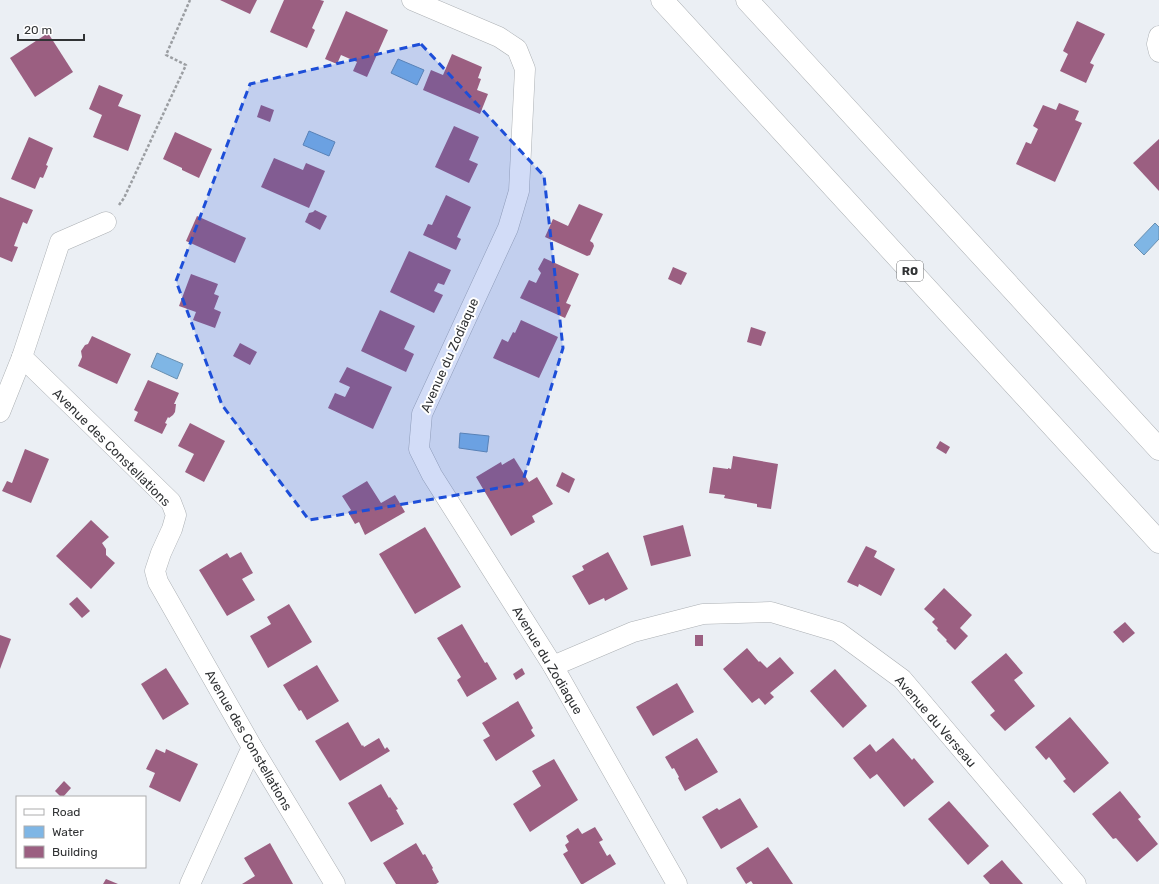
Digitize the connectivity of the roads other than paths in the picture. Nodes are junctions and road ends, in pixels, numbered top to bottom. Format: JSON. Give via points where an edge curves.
{"nodes":[{"id":1,"x":412,"y":0,"type":"edge"},
{"id":2,"x":662,"y":0,"type":"edge"},
{"id":3,"x":747,"y":0,"type":"edge"},
{"id":4,"x":1159,"y":36,"type":"edge"},
{"id":5,"x":1159,"y":52,"type":"edge"},
{"id":6,"x":106,"y":222,"type":"dead end"},
{"id":7,"x":22,"y":357,"type":"junction"},
{"id":8,"x":0,"y":412,"type":"edge"},
{"id":9,"x":1159,"y":449,"type":"edge"},
{"id":10,"x":1159,"y":542,"type":"edge"},
{"id":11,"x":553,"y":666,"type":"junction"},
{"id":12,"x":252,"y":747,"type":"junction"},
{"id":13,"x":190,"y":884,"type":"edge"},
{"id":14,"x":335,"y":884,"type":"edge"},
{"id":15,"x":677,"y":884,"type":"edge"},
{"id":16,"x":1076,"y":884,"type":"edge"}],
"edges":[{"from":1,"to":11,"type":"street","name":"Avenue du Zodiaque","via":[[499,38],[517,49],[525,69],[519,191],[508,228],[422,414],[419,449],[432,475]]},
{"from":2,"to":10,"type":"highway","number":"R0"},
{"from":3,"to":9,"type":"highway"},
{"from":4,"to":5,"type":"street"},
{"from":6,"to":7,"type":"street","via":[[60,242]]},
{"from":7,"to":8,"type":"street"},
{"from":7,"to":12,"type":"street","name":"Avenue des Constellations","via":[[171,502],[176,515],[155,571],[158,582]]},
{"from":11,"to":15,"type":"street","name":"Avenue du Zodiaque"},
{"from":11,"to":16,"type":"street","name":"Avenue du Verseau","via":[[633,632],[703,614],[771,612],[838,632],[902,679]]},
{"from":12,"to":13,"type":"street"},
{"from":12,"to":14,"type":"street","name":"Avenue des Constellations"}]}
